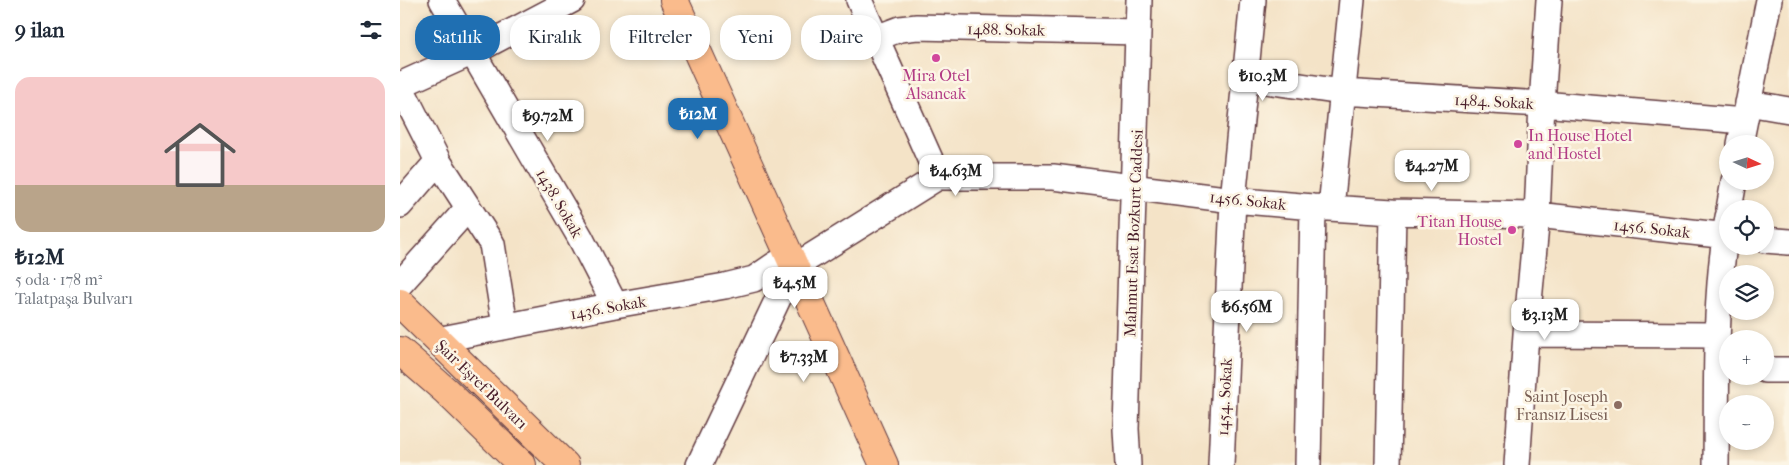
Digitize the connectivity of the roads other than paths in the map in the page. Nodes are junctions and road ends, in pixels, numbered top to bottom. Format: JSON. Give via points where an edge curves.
{"nodes":[{"id":1,"x":442,"y":0,"type":"edge"},
{"id":2,"x":572,"y":0,"type":"edge"},
{"id":3,"x":654,"y":0,"type":"edge"},
{"id":4,"x":674,"y":0,"type":"edge"},
{"id":5,"x":859,"y":0,"type":"edge"},
{"id":6,"x":1139,"y":0,"type":"edge"},
{"id":7,"x":1253,"y":0,"type":"edge"},
{"id":8,"x":1352,"y":0,"type":"edge"},
{"id":9,"x":1549,"y":0,"type":"edge"},
{"id":10,"x":1769,"y":0,"type":"edge"},
{"id":11,"x":451,"y":15,"type":"edge"},
{"id":12,"x":866,"y":15,"type":"edge"},
{"id":13,"x":1138,"y":32,"type":"junction"},
{"id":14,"x":881,"y":36,"type":"edge"},
{"id":15,"x":500,"y":38,"type":"edge"},
{"id":16,"x":881,"y":49,"type":"edge"},
{"id":17,"x":455,"y":60,"type":"edge"},
{"id":18,"x":478,"y":60,"type":"edge"},
{"id":19,"x":1245,"y":78,"type":"junction"},
{"id":20,"x":400,"y":85,"type":"edge"},
{"id":21,"x":1342,"y":92,"type":"junction"},
{"id":22,"x":1542,"y":104,"type":"junction"},
{"id":23,"x":1789,"y":110,"type":"edge"},
{"id":24,"x":1744,"y":123,"type":"edge"},
{"id":25,"x":438,"y":161,"type":"junction"},
{"id":26,"x":938,"y":177,"type":"junction"},
{"id":27,"x":1134,"y":186,"type":"junction"},
{"id":28,"x":1233,"y":200,"type":"junction"},
{"id":29,"x":400,"y":205,"type":"edge"},
{"id":30,"x":1322,"y":207,"type":"junction"},
{"id":31,"x":468,"y":208,"type":"junction"},
{"id":32,"x":1393,"y":212,"type":"junction"},
{"id":33,"x":1537,"y":215,"type":"junction"},
{"id":34,"x":1719,"y":229,"type":"edge"},
{"id":35,"x":1774,"y":241,"type":"edge"},
{"id":36,"x":1789,"y":242,"type":"edge"},
{"id":37,"x":1724,"y":255,"type":"edge"},
{"id":38,"x":785,"y":272,"type":"junction"},
{"id":39,"x":744,"y":281,"type":"junction"},
{"id":40,"x":400,"y":284,"type":"edge"},
{"id":41,"x":400,"y":303,"type":"edge"},
{"id":42,"x":615,"y":305,"type":"junction"},
{"id":43,"x":770,"y":316,"type":"junction"},
{"id":44,"x":505,"y":326,"type":"junction"},
{"id":45,"x":1526,"y":334,"type":"junction"},
{"id":46,"x":1716,"y":335,"type":"junction"},
{"id":47,"x":437,"y":340,"type":"junction"},
{"id":48,"x":400,"y":351,"type":"edge"},
{"id":49,"x":1719,"y":352,"type":"edge"},
{"id":50,"x":1774,"y":370,"type":"edge"},
{"id":51,"x":1789,"y":370,"type":"edge"},
{"id":52,"x":1721,"y":385,"type":"edge"},
{"id":53,"x":522,"y":465,"type":"edge"},
{"id":54,"x":565,"y":465,"type":"edge"},
{"id":55,"x":700,"y":465,"type":"edge"},
{"id":56,"x":863,"y":465,"type":"edge"},
{"id":57,"x":884,"y":465,"type":"edge"},
{"id":58,"x":1128,"y":465,"type":"edge"},
{"id":59,"x":1220,"y":465,"type":"edge"},
{"id":60,"x":1308,"y":465,"type":"edge"},
{"id":61,"x":1388,"y":465,"type":"edge"},
{"id":62,"x":1517,"y":465,"type":"edge"},
{"id":63,"x":1716,"y":465,"type":"edge"}],
"edges":[{"from":1,"to":11,"type":"street","name":"1438. Sokak"},
{"from":2,"to":15,"type":"street"},
{"from":3,"to":38,"type":"main road"},
{"from":4,"to":38,"type":"main road"},
{"from":5,"to":12,"type":"street"},
{"from":6,"to":13,"type":"street","name":"Mahmut Esat Bozkurt Caddesi"},
{"from":7,"to":19,"type":"street","name":"1454. Sokak"},
{"from":8,"to":21,"type":"street"},
{"from":9,"to":22,"type":"street"},
{"from":10,"to":24,"type":"street"},
{"from":13,"to":14,"type":"street","name":"1488. Sokak","via":[[917,27]]},
{"from":13,"to":27,"type":"street","name":"Mahmut Esat Bozkurt Caddesi"},
{"from":16,"to":26,"type":"street"},
{"from":17,"to":20,"type":"street"},
{"from":18,"to":42,"type":"street","name":"1438. Sokak"},
{"from":19,"to":21,"type":"street","name":"1484. Sokak"},
{"from":19,"to":28,"type":"street","name":"1454. Sokak"},
{"from":20,"to":25,"type":"street"},
{"from":21,"to":22,"type":"street","name":"1484. Sokak"},
{"from":21,"to":30,"type":"street"},
{"from":22,"to":24,"type":"street","name":"1484. Sokak"},
{"from":22,"to":33,"type":"street"},
{"from":23,"to":24,"type":"street","name":"1484. Sokak"},
{"from":25,"to":29,"type":"street"},
{"from":25,"to":31,"type":"street"},
{"from":26,"to":27,"type":"street","name":"1456. Sokak","via":[[1053,176]]},
{"from":26,"to":38,"type":"street"},
{"from":27,"to":28,"type":"street","name":"1456. Sokak"},
{"from":27,"to":58,"type":"street","name":"Mahmut Esat Bozkurt Caddesi","via":[[1126,429]]},
{"from":28,"to":30,"type":"street","name":"1456. Sokak"},
{"from":28,"to":59,"type":"street","name":"1454. Sokak"},
{"from":30,"to":32,"type":"street","name":"1456. Sokak"},
{"from":30,"to":60,"type":"street"},
{"from":31,"to":40,"type":"street"},
{"from":31,"to":44,"type":"street","via":[[492,244]]},
{"from":32,"to":33,"type":"street","name":"1456. Sokak"},
{"from":32,"to":61,"type":"street"},
{"from":33,"to":34,"type":"street","name":"1456. Sokak"},
{"from":33,"to":45,"type":"street"},
{"from":35,"to":36,"type":"street"},
{"from":37,"to":46,"type":"street"},
{"from":38,"to":39,"type":"street","name":"1436. Sokak"},
{"from":38,"to":43,"type":"street"},
{"from":38,"to":56,"type":"main road"},
{"from":38,"to":57,"type":"main road","via":[[835,354]]},
{"from":39,"to":42,"type":"street","name":"1436. Sokak"},
{"from":39,"to":43,"type":"street"},
{"from":41,"to":47,"type":"main road","name":"Şair Eşref Bulvarı"},
{"from":42,"to":44,"type":"street","name":"1436. Sokak"},
{"from":43,"to":55,"type":"street"},
{"from":44,"to":47,"type":"street","name":"1436. Sokak"},
{"from":45,"to":46,"type":"street"},
{"from":45,"to":62,"type":"street"},
{"from":46,"to":49,"type":"street"},
{"from":47,"to":54,"type":"main road","name":"Şair Eşref Bulvarı"},
{"from":48,"to":53,"type":"main road","name":"Şair Eşref Bulvarı"},
{"from":50,"to":51,"type":"street"},
{"from":52,"to":63,"type":"street"}]}
